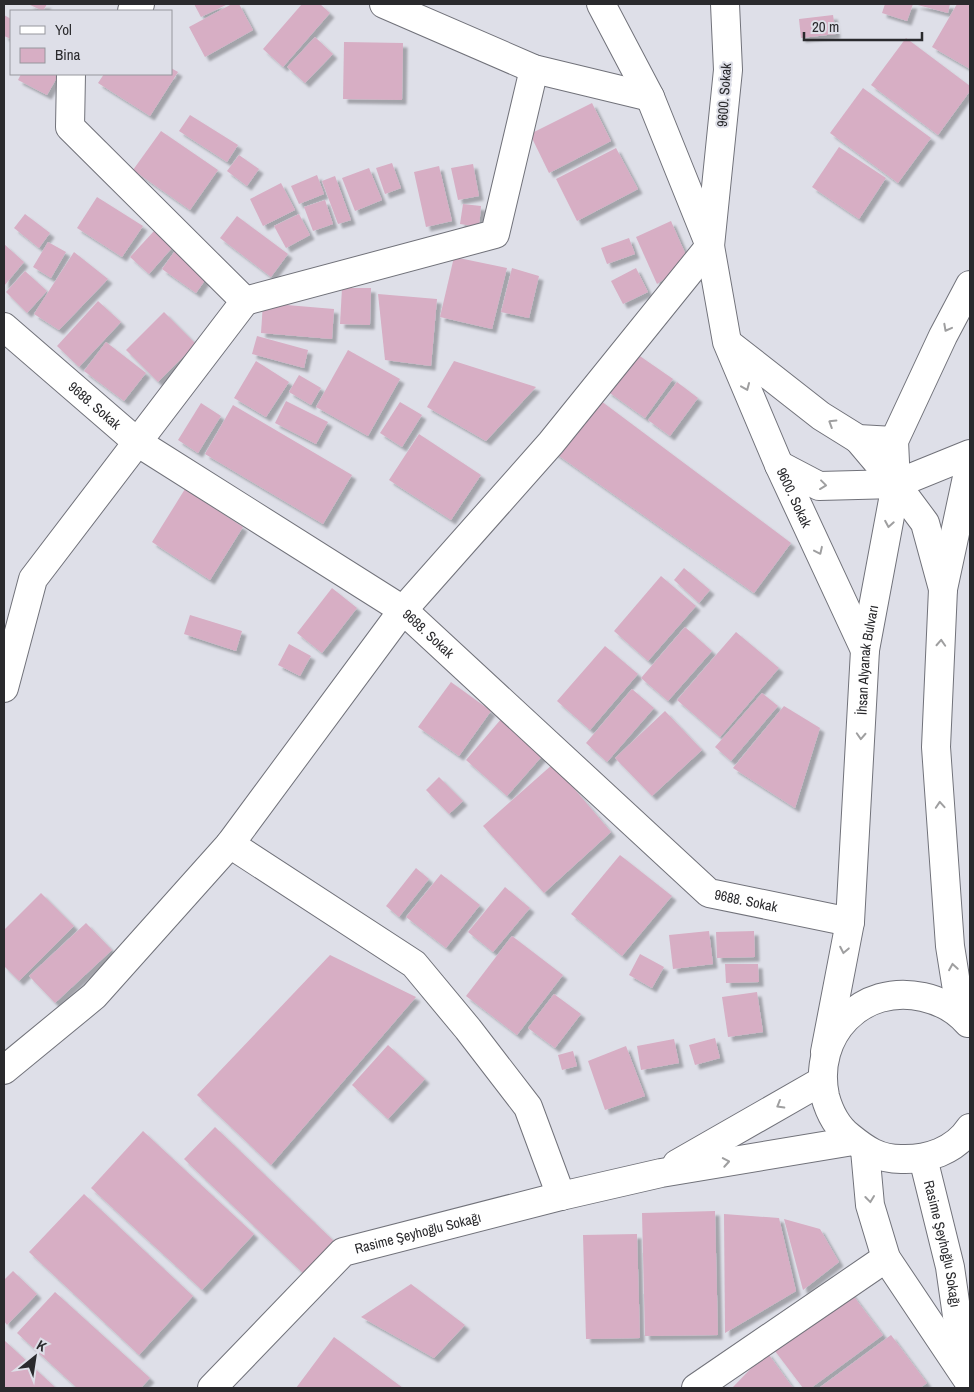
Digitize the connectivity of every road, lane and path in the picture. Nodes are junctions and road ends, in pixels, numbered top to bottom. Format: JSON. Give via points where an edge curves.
{"nodes":[{"id":1,"x":384,"y":4,"type":"edge"},
{"id":2,"x":601,"y":4,"type":"edge"},
{"id":3,"x":725,"y":4,"type":"edge"},
{"id":4,"x":534,"y":69,"type":"junction"},
{"id":5,"x":71,"y":75,"type":"edge"},
{"id":6,"x":650,"y":96,"type":"junction"},
{"id":7,"x":710,"y":246,"type":"junction"},
{"id":8,"x":970,"y":286,"type":"edge"},
{"id":9,"x":246,"y":301,"type":"junction"},
{"id":10,"x":4,"y":327,"type":"edge"},
{"id":11,"x":727,"y":342,"type":"junction"},
{"id":12,"x":858,"y":439,"type":"junction"},
{"id":13,"x":894,"y":440,"type":"junction"},
{"id":14,"x":137,"y":442,"type":"junction"},
{"id":15,"x":970,"y":454,"type":"edge"},
{"id":16,"x":970,"y":463,"type":"edge"},
{"id":17,"x":779,"y":465,"type":"junction"},
{"id":18,"x":896,"y":484,"type":"junction"},
{"id":19,"x":943,"y":589,"type":"junction"},
{"id":20,"x":404,"y":610,"type":"junction"},
{"id":21,"x":866,"y":650,"type":"junction"},
{"id":22,"x":4,"y":688,"type":"edge"},
{"id":23,"x":230,"y":844,"type":"junction"},
{"id":24,"x":850,"y":922,"type":"junction"},
{"id":25,"x":966,"y":1021,"type":"edge"},
{"id":26,"x":825,"y":1052,"type":"junction"},
{"id":27,"x":4,"y":1070,"type":"edge"},
{"id":28,"x":822,"y":1081,"type":"junction"},
{"id":29,"x":970,"y":1128,"type":"edge"},
{"id":30,"x":859,"y":1145,"type":"junction"},
{"id":31,"x":934,"y":1155,"type":"junction"},
{"id":32,"x":970,"y":1158,"type":"edge"},
{"id":33,"x":661,"y":1173,"type":"junction"},
{"id":34,"x":561,"y":1196,"type":"junction"},
{"id":35,"x":886,"y":1258,"type":"junction"},
{"id":36,"x":968,"y":1383,"type":"edge"},
{"id":37,"x":212,"y":1388,"type":"edge"},
{"id":38,"x":696,"y":1388,"type":"edge"}],
"edges":[{"from":1,"to":4,"type":"street"},
{"from":2,"to":6,"type":"street"},
{"from":3,"to":7,"type":"street","name":"9600. Sokak","via":[[728,70]]},
{"from":4,"to":6,"type":"street"},
{"from":4,"to":9,"type":"street","via":[[495,234]]},
{"from":5,"to":9,"type":"street","via":[[70,128]]},
{"from":6,"to":7,"type":"street"},
{"from":7,"to":11,"type":"street","name":"9600. Sokak"},
{"from":7,"to":20,"type":"street","via":[[551,443]]},
{"from":8,"to":13,"type":"street","name":"İhsan Alyanak Bulvarı","one_way":true},
{"from":9,"to":14,"type":"street"},
{"from":10,"to":14,"type":"street","name":"9688. Sokak"},
{"from":12,"to":11,"type":"street","one_way":true,"via":[[821,416]]},
{"from":11,"to":17,"type":"street","name":"9600. Sokak","one_way":true},
{"from":12,"to":13,"type":"street"},
{"from":12,"to":18,"type":"street"},
{"from":13,"to":18,"type":"street","name":"İhsan Alyanak Bulvarı"},
{"from":14,"to":20,"type":"street","name":"9688. Sokak"},
{"from":14,"to":22,"type":"street","via":[[33,578]]},
{"from":15,"to":18,"type":"street"},
{"from":16,"to":19,"type":"street"},
{"from":17,"to":18,"type":"street","one_way":true,"via":[[819,486]]},
{"from":17,"to":21,"type":"street","name":"9600. Sokak","one_way":true},
{"from":18,"to":19,"type":"street","via":[[924,523]]},
{"from":18,"to":21,"type":"street","name":"İhsan Alyanak Bulvarı","one_way":true},
{"from":25,"to":19,"type":"street","one_way":true,"via":[[950,946],[936,747]]},
{"from":20,"to":23,"type":"street"},
{"from":20,"to":24,"type":"street","name":"9688. Sokak","via":[[709,893]]},
{"from":21,"to":24,"type":"street","name":"İhsan Alyanak Bulvarı","one_way":true},
{"from":23,"to":27,"type":"street","via":[[94,996]]},
{"from":23,"to":34,"type":"street","via":[[414,964],[528,1107]]},
{"from":24,"to":26,"type":"street","name":"İhsan Alyanak Bulvarı","one_way":true},
{"from":25,"to":26,"type":"street","via":[[938,1000],[910,994],[883,996],[858,1008],[838,1028]]},
{"from":26,"to":28,"type":"street","name":"İhsan Alyanak Bulvarı"},
{"from":28,"to":30,"type":"street","name":"İhsan Alyanak Bulvarı","via":[[828,1108],[843,1132]]},
{"from":28,"to":33,"type":"street","one_way":true},
{"from":29,"to":31,"type":"street","via":[[966,1135]]},
{"from":30,"to":31,"type":"street","via":[[891,1159],[918,1160]]},
{"from":33,"to":30,"type":"street","one_way":true},
{"from":30,"to":35,"type":"street","one_way":true,"via":[[870,1206]]},
{"from":31,"to":32,"type":"street"},
{"from":31,"to":36,"type":"street","name":"Rasime Şeyhoğlu Sokağı"},
{"from":33,"to":34,"type":"street","name":"Rasime Şeyhoğlu Sokağı"},
{"from":34,"to":37,"type":"street","name":"Rasime Şeyhoğlu Sokağı","via":[[342,1252]]},
{"from":35,"to":36,"type":"street"},
{"from":35,"to":38,"type":"street"}]}
